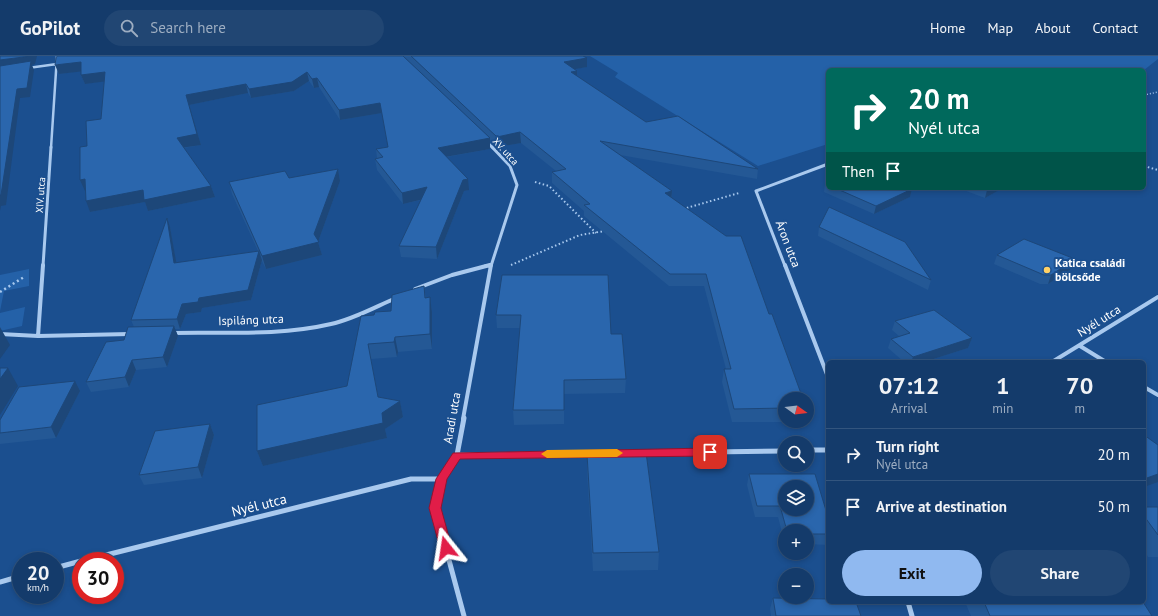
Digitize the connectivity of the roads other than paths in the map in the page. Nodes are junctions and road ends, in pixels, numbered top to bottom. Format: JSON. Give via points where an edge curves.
{"nodes":[{"id":1,"x":57,"y":56,"type":"edge"},
{"id":2,"x":57,"y":64,"type":"junction"},
{"id":3,"x":22,"y":69,"type":"edge"},
{"id":4,"x":484,"y":139,"type":"edge"},
{"id":5,"x":826,"y":165,"type":"edge"},
{"id":6,"x":491,"y":265,"type":"junction"},
{"id":7,"x":407,"y":293,"type":"edge"},
{"id":8,"x":400,"y":296,"type":"edge"},
{"id":9,"x":1158,"y":297,"type":"edge"},
{"id":10,"x":138,"y":333,"type":"edge"},
{"id":11,"x":168,"y":333,"type":"edge"},
{"id":12,"x":0,"y":334,"type":"edge"},
{"id":13,"x":38,"y":336,"type":"junction"},
{"id":14,"x":1080,"y":346,"type":"junction"},
{"id":15,"x":1056,"y":360,"type":"edge"},
{"id":16,"x":1103,"y":360,"type":"edge"},
{"id":17,"x":826,"y":372,"type":"edge"},
{"id":18,"x":1146,"y":387,"type":"edge"},
{"id":19,"x":1158,"y":396,"type":"edge"},
{"id":20,"x":814,"y":450,"type":"edge"},
{"id":21,"x":826,"y":450,"type":"edge"},
{"id":22,"x":778,"y":451,"type":"edge"},
{"id":23,"x":456,"y":455,"type":"junction"},
{"id":24,"x":442,"y":479,"type":"junction"},
{"id":25,"x":118,"y":552,"type":"edge"},
{"id":26,"x":12,"y":579,"type":"edge"},
{"id":27,"x":0,"y":582,"type":"edge"},
{"id":28,"x":909,"y":604,"type":"edge"},
{"id":29,"x":464,"y":616,"type":"edge"},
{"id":30,"x":912,"y":616,"type":"edge"}],
"edges":[{"from":1,"to":2,"type":"street","name":"XIV. utca"},
{"from":2,"to":3,"type":"street"},
{"from":2,"to":13,"type":"street","name":"XIV. utca"},
{"from":4,"to":6,"type":"street","name":"XV. utca","via":[[507,161],[516,176],[517,185]]},
{"from":5,"to":17,"type":"street","name":"Áron utca","via":[[756,191]]},
{"from":6,"to":7,"type":"street","via":[[433,280]]},
{"from":6,"to":23,"type":"street","name":"Aradi utca"},
{"from":8,"to":11,"type":"street","name":"Ispiláng utca","via":[[358,315],[332,324],[309,328]]},
{"from":9,"to":14,"type":"street","name":"Nyél utca"},
{"from":10,"to":13,"type":"street"},
{"from":12,"to":13,"type":"street"},
{"from":14,"to":15,"type":"street","name":"Nyél utca"},
{"from":14,"to":16,"type":"street"},
{"from":18,"to":19,"type":"street"},
{"from":20,"to":21,"type":"street"},
{"from":22,"to":23,"type":"street"},
{"from":23,"to":24,"type":"street","name":"Aradi utca"},
{"from":24,"to":25,"type":"street","name":"Nyél utca","via":[[411,479]]},
{"from":24,"to":29,"type":"street","name":"Aradi utca","via":[[435,508]]},
{"from":26,"to":27,"type":"street"},
{"from":28,"to":30,"type":"street"}]}
